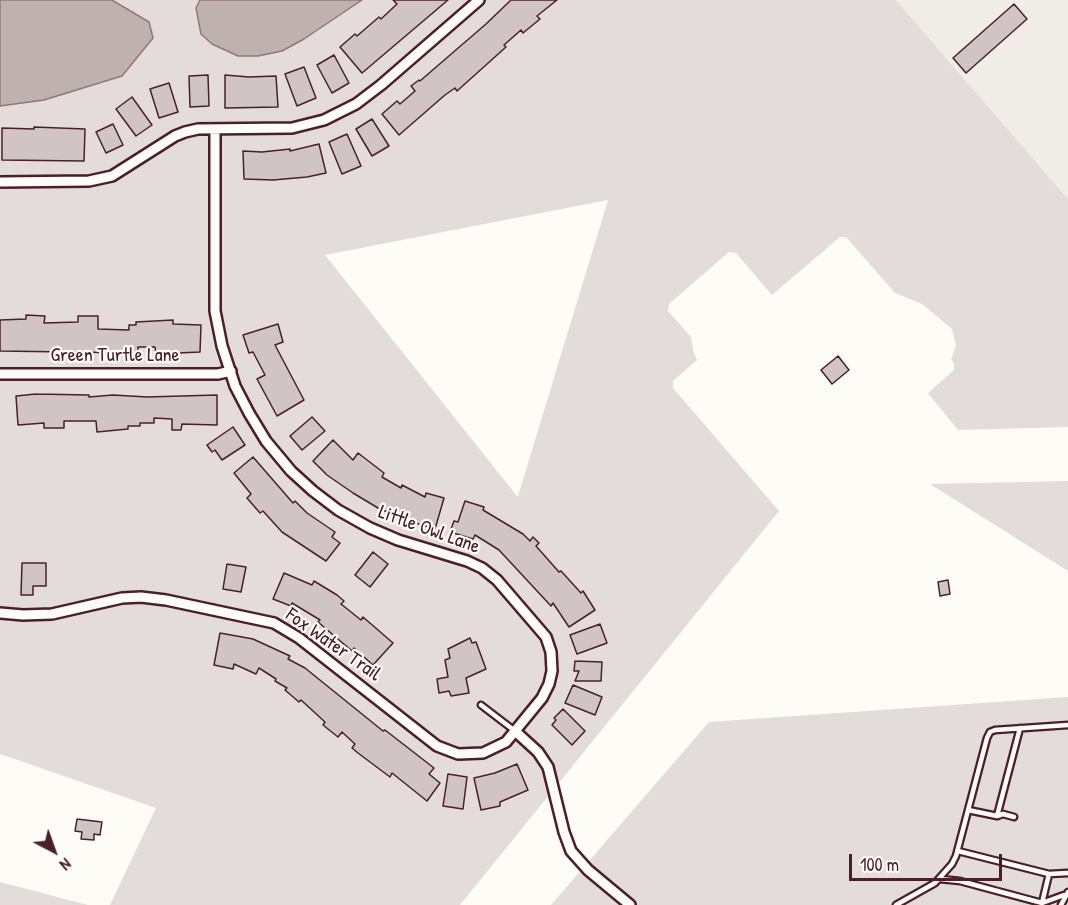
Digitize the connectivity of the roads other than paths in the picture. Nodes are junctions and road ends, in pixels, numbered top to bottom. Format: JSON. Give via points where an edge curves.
{"nodes":[{"id":1,"x":479,"y":0,"type":"edge"},
{"id":2,"x":214,"y":129,"type":"junction"},
{"id":3,"x":0,"y":182,"type":"edge"},
{"id":4,"x":231,"y":371,"type":"junction"},
{"id":5,"x":0,"y":374,"type":"edge"},
{"id":6,"x":0,"y":612,"type":"edge"},
{"id":7,"x":481,"y":705,"type":"dead end"},
{"id":8,"x":1068,"y":725,"type":"edge"},
{"id":9,"x":1020,"y":728,"type":"junction"},
{"id":10,"x":515,"y":731,"type":"junction"},
{"id":11,"x":968,"y":810,"type":"junction"},
{"id":12,"x":997,"y":816,"type":"junction"},
{"id":13,"x":1014,"y":817,"type":"dead end"},
{"id":14,"x":958,"y":850,"type":"junction"},
{"id":15,"x":1068,"y":873,"type":"edge"},
{"id":16,"x":1049,"y":874,"type":"junction"},
{"id":17,"x":939,"y":879,"type":"junction"},
{"id":18,"x":1066,"y":893,"type":"edge"},
{"id":19,"x":1044,"y":904,"type":"edge"},
{"id":20,"x":630,"y":905,"type":"edge"},
{"id":21,"x":896,"y":905,"type":"edge"},
{"id":22,"x":1061,"y":905,"type":"edge"}],
"edges":[{"from":1,"to":2,"type":"street","via":[[381,85],[345,110],[292,128]]},
{"from":2,"to":3,"type":"street","via":[[175,136],[112,176],[89,181]]},
{"from":2,"to":4,"type":"street","name":"Little Owl Lane","via":[[216,311]]},
{"from":4,"to":5,"type":"street","name":"Green Turtle Lane"},
{"from":4,"to":10,"type":"street","name":"Little Owl Lane","via":[[266,441],[313,491],[370,528],[482,568],[540,628],[551,652],[549,684]]},
{"from":6,"to":10,"type":"street","name":"Fox Water Trail","via":[[52,614],[141,597],[251,617],[274,623],[299,638],[437,746],[458,754],[483,753],[506,742]]},
{"from":7,"to":10,"type":"lane"},
{"from":8,"to":9,"type":"lane"},
{"from":9,"to":11,"type":"lane","via":[[990,732]]},
{"from":9,"to":12,"type":"lane"},
{"from":10,"to":20,"type":"street","via":[[548,767],[571,851]]},
{"from":11,"to":12,"type":"lane"},
{"from":11,"to":14,"type":"lane"},
{"from":12,"to":13,"type":"lane"},
{"from":14,"to":16,"type":"lane"},
{"from":14,"to":17,"type":"lane"},
{"from":15,"to":16,"type":"lane"},
{"from":16,"to":19,"type":"lane"},
{"from":17,"to":19,"type":"lane"},
{"from":17,"to":21,"type":"lane"},
{"from":18,"to":19,"type":"lane"},
{"from":18,"to":22,"type":"lane"}]}
